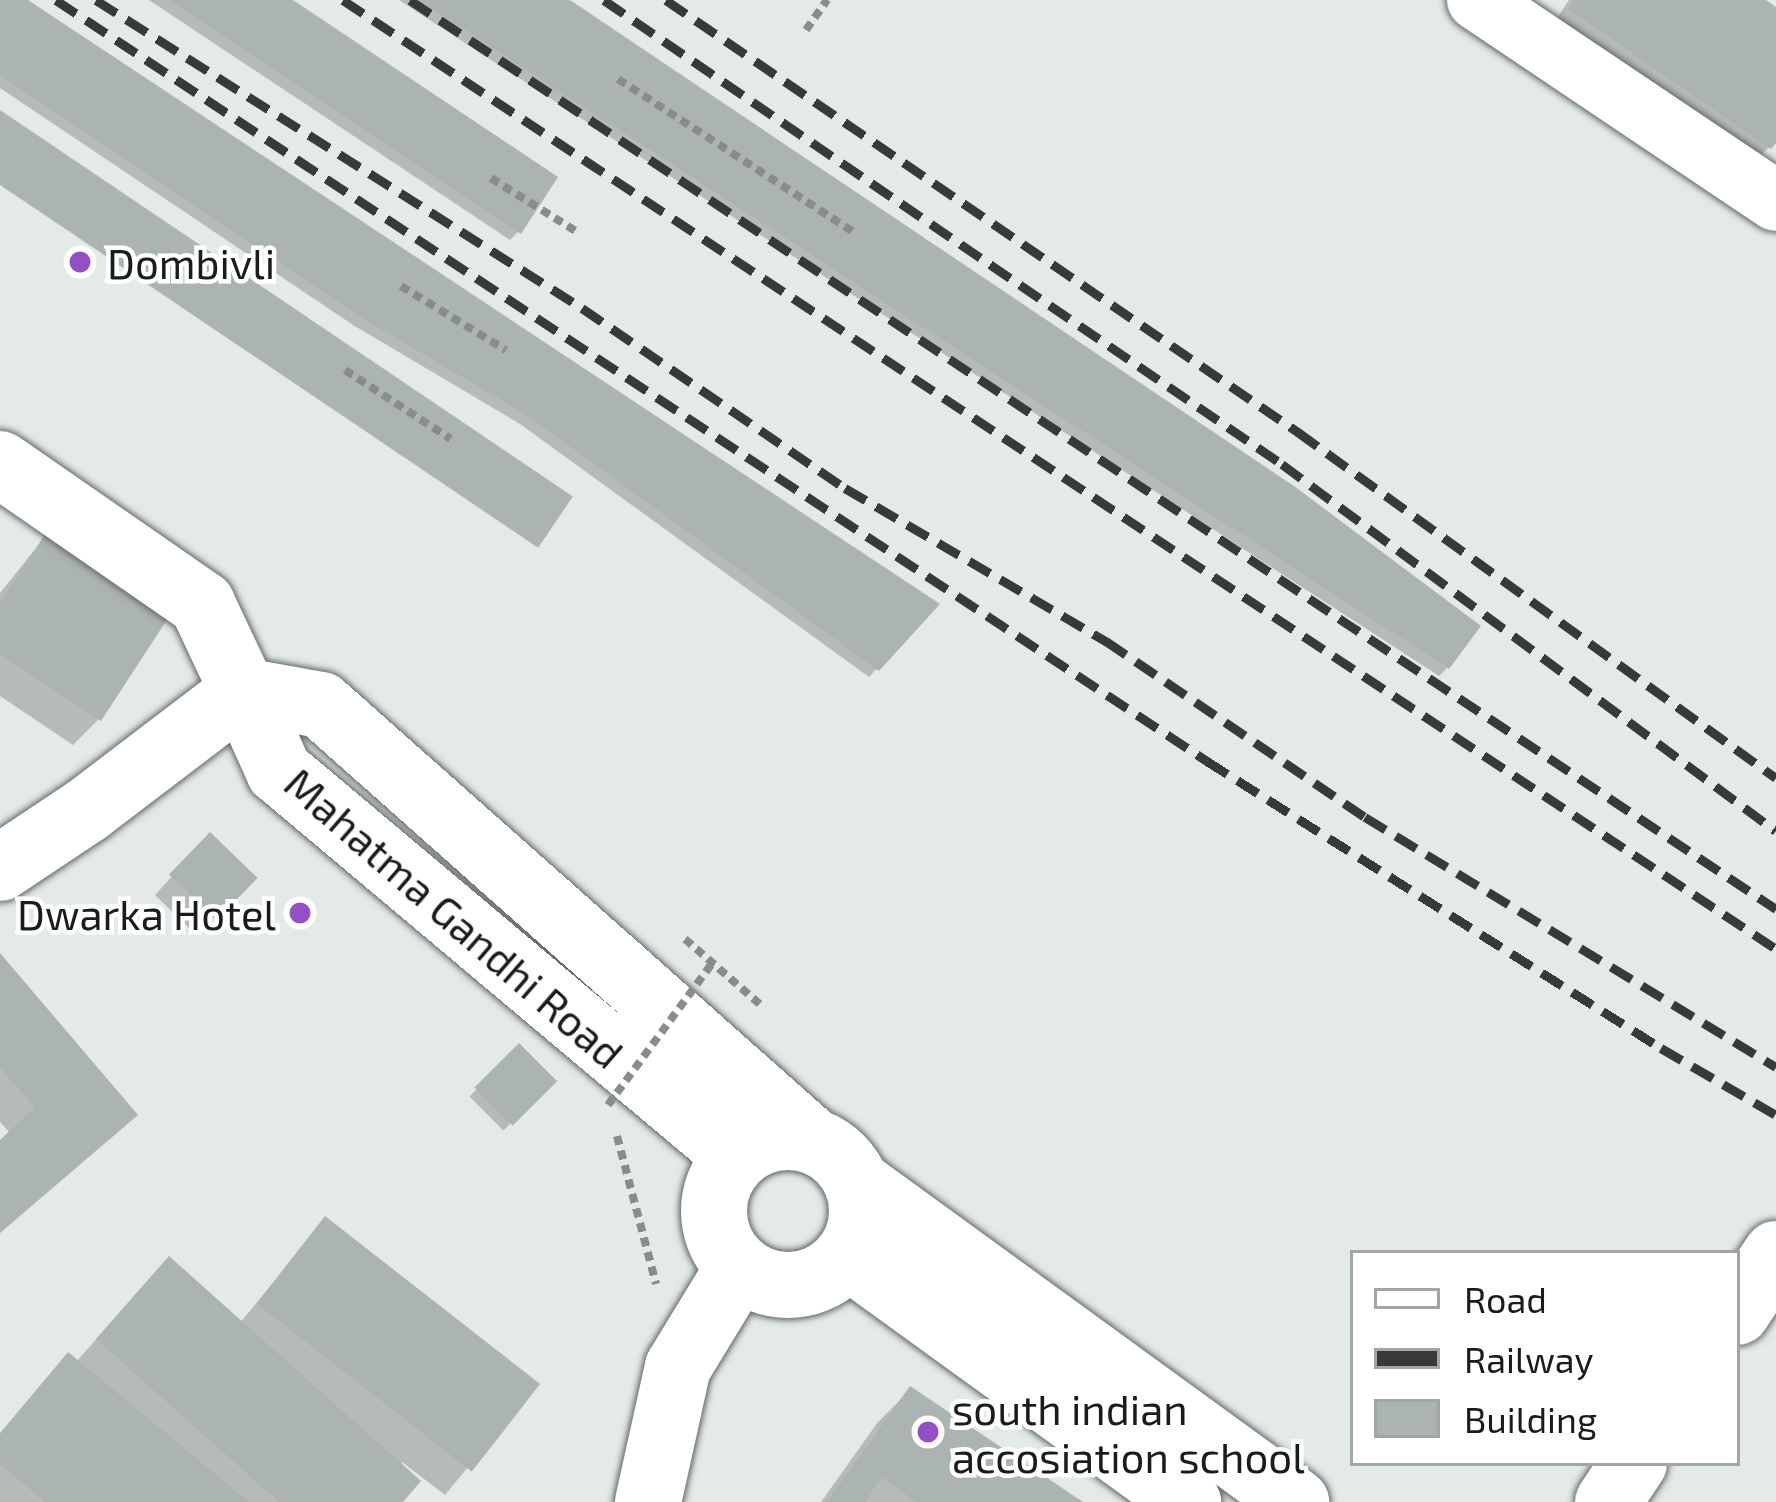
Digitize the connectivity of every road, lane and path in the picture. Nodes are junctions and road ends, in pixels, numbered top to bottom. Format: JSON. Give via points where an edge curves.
{"nodes":[{"id":1,"x":827,"y":0,"type":"edge"},
{"id":2,"x":1477,"y":0,"type":"edge"},
{"id":3,"x":806,"y":31,"type":"dead end"},
{"id":4,"x":618,"y":80,"type":"dead end"},
{"id":5,"x":491,"y":178,"type":"dead end"},
{"id":6,"x":1776,"y":201,"type":"edge"},
{"id":7,"x":577,"y":232,"type":"dead end"},
{"id":8,"x":854,"y":232,"type":"dead end"},
{"id":9,"x":401,"y":286,"type":"dead end"},
{"id":10,"x":506,"y":350,"type":"dead end"},
{"id":11,"x":345,"y":370,"type":"dead end"},
{"id":12,"x":451,"y":439,"type":"dead end"},
{"id":13,"x":0,"y":464,"type":"edge"},
{"id":14,"x":243,"y":692,"type":"junction"},
{"id":15,"x":0,"y":868,"type":"edge"},
{"id":16,"x":713,"y":962,"type":"dead end"},
{"id":17,"x":808,"y":1137,"type":"junction"},
{"id":18,"x":737,"y":1156,"type":"junction"},
{"id":19,"x":857,"y":1183,"type":"junction"},
{"id":20,"x":1776,"y":1254,"type":"edge"},
{"id":21,"x":848,"y":1256,"type":"junction"},
{"id":22,"x":739,"y":1267,"type":"junction"},
{"id":23,"x":1740,"y":1308,"type":"edge"},
{"id":24,"x":678,"y":1367,"type":"junction"},
{"id":25,"x":1632,"y":1466,"type":"edge"},
{"id":26,"x":648,"y":1502,"type":"edge"},
{"id":27,"x":1188,"y":1502,"type":"edge"},
{"id":28,"x":1296,"y":1502,"type":"edge"},
{"id":29,"x":1608,"y":1502,"type":"edge"}],
"edges":[{"from":1,"to":3,"type":"path"},
{"from":2,"to":6,"type":"street"},
{"from":4,"to":8,"type":"path"},
{"from":5,"to":7,"type":"path"},
{"from":9,"to":10,"type":"path"},
{"from":11,"to":12,"type":"path"},
{"from":13,"to":14,"type":"main road","name":"Mahatma Gandhi Road","via":[[202,604]]},
{"from":14,"to":15,"type":"main road"},
{"from":14,"to":17,"type":"main road","via":[[321,705]]},
{"from":14,"to":18,"type":"main road","name":"Mahatma Gandhi Road","via":[[279,771]]},
{"from":16,"to":24,"type":"path","bridge":true,"via":[[608,1105]]},
{"from":17,"to":18,"type":"main road","via":[[780,1137]]},
{"from":17,"to":19,"type":"main road","via":[[846,1164]]},
{"from":18,"to":22,"type":"main road","via":[[715,1199],[715,1224]]},
{"from":19,"to":21,"type":"main road","via":[[862,1209]]},
{"from":19,"to":28,"type":"main road"},
{"from":20,"to":23,"type":"main road"},
{"from":21,"to":22,"type":"main road","via":[[808,1283],[784,1285]]},
{"from":21,"to":27,"type":"main road"},
{"from":22,"to":24,"type":"main road"},
{"from":24,"to":26,"type":"main road"},
{"from":25,"to":29,"type":"main road"}]}
